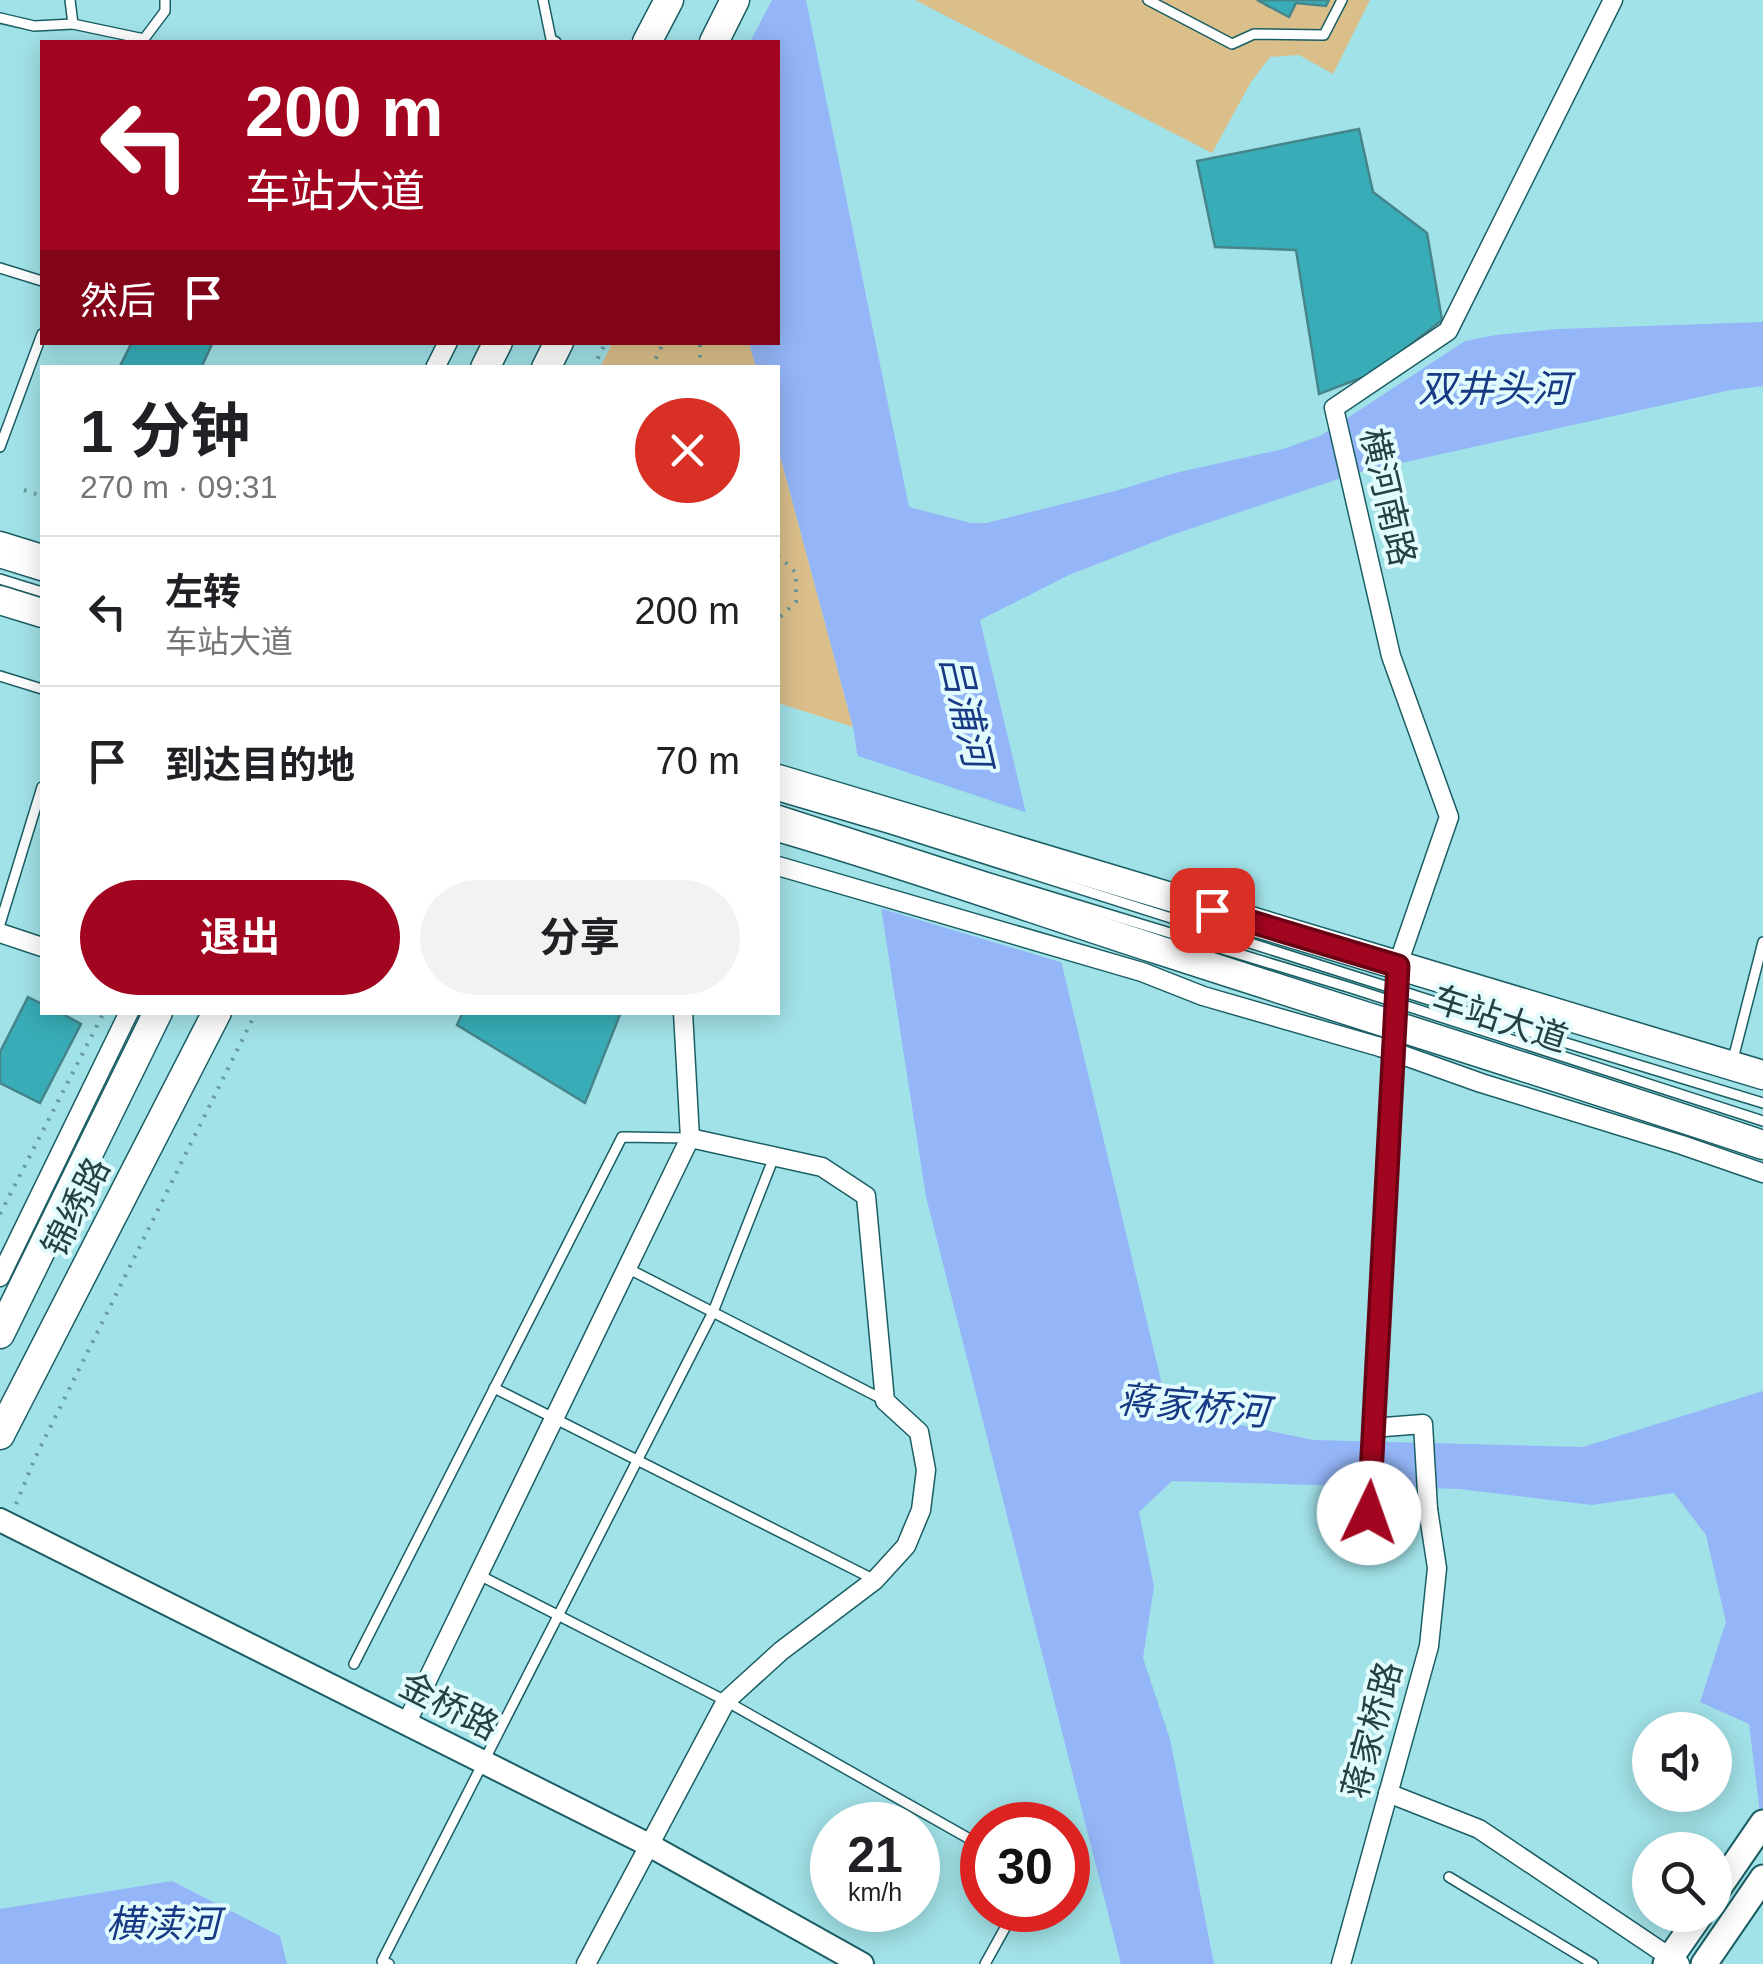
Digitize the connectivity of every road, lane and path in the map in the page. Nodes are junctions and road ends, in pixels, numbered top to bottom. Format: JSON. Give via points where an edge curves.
{"nodes":[{"id":1,"x":70,"y":0,"type":"edge"},
{"id":2,"x":165,"y":0,"type":"edge"},
{"id":3,"x":543,"y":0,"type":"edge"},
{"id":4,"x":670,"y":0,"type":"edge"},
{"id":5,"x":736,"y":0,"type":"edge"},
{"id":6,"x":1148,"y":0,"type":"edge"},
{"id":7,"x":1342,"y":0,"type":"edge"},
{"id":8,"x":1613,"y":0,"type":"edge"},
{"id":9,"x":0,"y":18,"type":"edge"},
{"id":10,"x":72,"y":24,"type":"junction"},
{"id":11,"x":140,"y":40,"type":"edge"},
{"id":12,"x":145,"y":40,"type":"edge"},
{"id":13,"x":553,"y":40,"type":"edge"},
{"id":14,"x":648,"y":40,"type":"edge"},
{"id":15,"x":715,"y":40,"type":"edge"},
{"id":16,"x":0,"y":268,"type":"edge"},
{"id":17,"x":40,"y":280,"type":"edge"},
{"id":18,"x":40,"y":339,"type":"edge"},
{"id":19,"x":0,"y":447,"type":"edge"},
{"id":20,"x":24,"y":490,"type":"dead end"},
{"id":21,"x":40,"y":495,"type":"edge"},
{"id":22,"x":0,"y":546,"type":"edge"},
{"id":23,"x":780,"y":557,"type":"edge"},
{"id":24,"x":40,"y":558,"type":"edge"},
{"id":25,"x":0,"y":564,"type":"edge"},
{"id":26,"x":40,"y":575,"type":"edge"},
{"id":27,"x":0,"y":579,"type":"edge"},
{"id":28,"x":40,"y":591,"type":"edge"},
{"id":29,"x":0,"y":600,"type":"edge"},
{"id":30,"x":40,"y":612,"type":"edge"},
{"id":31,"x":780,"y":617,"type":"edge"},
{"id":32,"x":0,"y":676,"type":"edge"},
{"id":33,"x":40,"y":689,"type":"edge"},
{"id":34,"x":780,"y":781,"type":"edge"},
{"id":35,"x":40,"y":794,"type":"edge"},
{"id":36,"x":780,"y":797,"type":"edge"},
{"id":37,"x":780,"y":811,"type":"edge"},
{"id":38,"x":780,"y":828,"type":"edge"},
{"id":39,"x":780,"y":867,"type":"edge"},
{"id":40,"x":0,"y":924,"type":"edge"},
{"id":41,"x":0,"y":933,"type":"edge"},
{"id":42,"x":1763,"y":942,"type":"edge"},
{"id":43,"x":40,"y":946,"type":"edge"},
{"id":44,"x":1150,"y":961,"type":"junction"},
{"id":45,"x":1396,"y":1007,"type":"junction"},
{"id":46,"x":102,"y":1015,"type":"edge"},
{"id":47,"x":128,"y":1015,"type":"edge"},
{"id":48,"x":157,"y":1015,"type":"edge"},
{"id":49,"x":215,"y":1015,"type":"edge"},
{"id":50,"x":255,"y":1015,"type":"edge"},
{"id":51,"x":683,"y":1015,"type":"edge"},
{"id":52,"x":1732,"y":1066,"type":"junction"},
{"id":53,"x":1763,"y":1075,"type":"edge"},
{"id":54,"x":1763,"y":1103,"type":"edge"},
{"id":55,"x":1763,"y":1121,"type":"edge"},
{"id":56,"x":690,"y":1138,"type":"junction"},
{"id":57,"x":1763,"y":1145,"type":"edge"},
{"id":58,"x":774,"y":1156,"type":"junction"},
{"id":59,"x":1763,"y":1173,"type":"edge"},
{"id":60,"x":0,"y":1214,"type":"edge"},
{"id":61,"x":627,"y":1268,"type":"junction"},
{"id":62,"x":0,"y":1277,"type":"edge"},
{"id":63,"x":713,"y":1312,"type":"junction"},
{"id":64,"x":0,"y":1334,"type":"edge"},
{"id":65,"x":494,"y":1388,"type":"junction"},
{"id":66,"x":885,"y":1400,"type":"junction"},
{"id":67,"x":554,"y":1419,"type":"junction"},
{"id":68,"x":1372,"y":1428,"type":"junction"},
{"id":69,"x":0,"y":1435,"type":"edge"},
{"id":70,"x":638,"y":1461,"type":"junction"},
{"id":71,"x":1428,"y":1509,"type":"junction"},
{"id":72,"x":7,"y":1513,"type":"edge"},
{"id":73,"x":478,"y":1575,"type":"junction"},
{"id":74,"x":875,"y":1580,"type":"junction"},
{"id":75,"x":558,"y":1616,"type":"junction"},
{"id":76,"x":354,"y":1664,"type":"dead end"},
{"id":77,"x":726,"y":1701,"type":"junction"},
{"id":78,"x":406,"y":1724,"type":"junction"},
{"id":79,"x":484,"y":1763,"type":"junction"},
{"id":80,"x":1388,"y":1793,"type":"junction"},
{"id":81,"x":1763,"y":1823,"type":"edge"},
{"id":82,"x":960,"y":1834,"type":"edge"},
{"id":83,"x":648,"y":1845,"type":"junction"},
{"id":84,"x":1732,"y":1868,"type":"edge"},
{"id":85,"x":1449,"y":1877,"type":"dead end"},
{"id":86,"x":1763,"y":1878,"type":"edge"},
{"id":87,"x":1002,"y":1932,"type":"edge"},
{"id":88,"x":1690,"y":1932,"type":"edge"},
{"id":89,"x":854,"y":1962,"type":"edge"},
{"id":90,"x":1672,"y":1962,"type":"edge"},
{"id":91,"x":389,"y":1964,"type":"edge"},
{"id":92,"x":586,"y":1964,"type":"edge"},
{"id":93,"x":985,"y":1964,"type":"edge"},
{"id":94,"x":1341,"y":1964,"type":"edge"},
{"id":95,"x":1592,"y":1964,"type":"edge"},
{"id":96,"x":1704,"y":1964,"type":"edge"}],
"edges":[{"from":1,"to":10,"type":"lane"},
{"from":2,"to":12,"type":"lane"},
{"from":3,"to":13,"type":"lane"},
{"from":4,"to":14,"type":"main road"},
{"from":5,"to":15,"type":"main road"},
{"from":6,"to":7,"type":"lane","via":[[1232,44],[1254,34],[1324,35]]},
{"from":8,"to":45,"type":"street","name":"横河南路","via":[[1448,331],[1334,408],[1391,656],[1449,817]]},
{"from":9,"to":10,"type":"lane","via":[[34,26]]},
{"from":10,"to":11,"type":"lane"},
{"from":16,"to":17,"type":"lane"},
{"from":18,"to":19,"type":"lane"},
{"from":20,"to":21,"type":"path"},
{"from":22,"to":24,"type":"main road"},
{"from":23,"to":31,"type":"path","via":[[796,573],[796,602]]},
{"from":25,"to":26,"type":"lane"},
{"from":27,"to":28,"type":"lane"},
{"from":29,"to":30,"type":"main road"},
{"from":32,"to":33,"type":"lane"},
{"from":34,"to":45,"type":"main road","name":"车站大道","via":[[1175,899]]},
{"from":35,"to":40,"type":"lane"},
{"from":36,"to":45,"type":"lane","via":[[1024,872]]},
{"from":37,"to":45,"type":"lane"},
{"from":38,"to":44,"type":"main road","name":"车站大道"},
{"from":39,"to":44,"type":"street"},
{"from":41,"to":43,"type":"street"},
{"from":42,"to":52,"type":"lane"},
{"from":44,"to":45,"type":"main road","name":"车站大道"},
{"from":45,"to":52,"type":"main road","name":"车站大道"},
{"from":45,"to":54,"type":"lane"},
{"from":45,"to":55,"type":"lane"},
{"from":45,"to":57,"type":"main road","name":"车站大道"},
{"from":45,"to":59,"type":"street","via":[[1481,1083]]},
{"from":45,"to":68,"type":"street","name":"横河南路"},
{"from":46,"to":60,"type":"path"},
{"from":47,"to":62,"type":"street"},
{"from":48,"to":64,"type":"main road","name":"锦绣路"},
{"from":49,"to":69,"type":"main road","name":"锦绣路"},
{"from":50,"to":72,"type":"path"},
{"from":51,"to":56,"type":"street"},
{"from":52,"to":53,"type":"main road","name":"车站大道"},
{"from":56,"to":58,"type":"street"},
{"from":56,"to":61,"type":"street"},
{"from":56,"to":65,"type":"lane","via":[[622,1137]]},
{"from":58,"to":63,"type":"lane"},
{"from":58,"to":66,"type":"street","via":[[822,1167],[866,1196]]},
{"from":61,"to":63,"type":"lane"},
{"from":61,"to":67,"type":"street"},
{"from":63,"to":66,"type":"lane"},
{"from":63,"to":70,"type":"lane"},
{"from":65,"to":67,"type":"lane"},
{"from":65,"to":76,"type":"lane"},
{"from":66,"to":74,"type":"street","via":[[919,1432],[926,1470],[921,1510],[906,1546]]},
{"from":67,"to":70,"type":"lane"},
{"from":67,"to":73,"type":"street"},
{"from":68,"to":71,"type":"street","name":"蒋家桥路","via":[[1423,1424]]},
{"from":68,"to":71,"type":"street","name":"横河南路","via":[[1369,1513]]},
{"from":70,"to":74,"type":"lane"},
{"from":70,"to":75,"type":"lane"},
{"from":71,"to":80,"type":"street","name":"蒋家桥路","via":[[1438,1568],[1429,1646]]},
{"from":72,"to":78,"type":"street","name":"金桥路"},
{"from":73,"to":75,"type":"lane"},
{"from":73,"to":78,"type":"street"},
{"from":74,"to":77,"type":"street"},
{"from":75,"to":77,"type":"lane"},
{"from":75,"to":79,"type":"lane"},
{"from":77,"to":82,"type":"lane"},
{"from":77,"to":83,"type":"street"},
{"from":78,"to":79,"type":"street","name":"金桥路"},
{"from":79,"to":83,"type":"street","name":"金桥路"},
{"from":79,"to":91,"type":"lane","via":[[382,1961]]},
{"from":80,"to":90,"type":"street","via":[[1479,1829]]},
{"from":80,"to":94,"type":"street","name":"蒋家桥路"},
{"from":81,"to":84,"type":"main road"},
{"from":83,"to":89,"type":"street","name":"金桥路"},
{"from":83,"to":92,"type":"street"},
{"from":85,"to":95,"type":"lane"},
{"from":86,"to":96,"type":"main road"},
{"from":87,"to":93,"type":"lane"},
{"from":88,"to":90,"type":"main road"}]}
